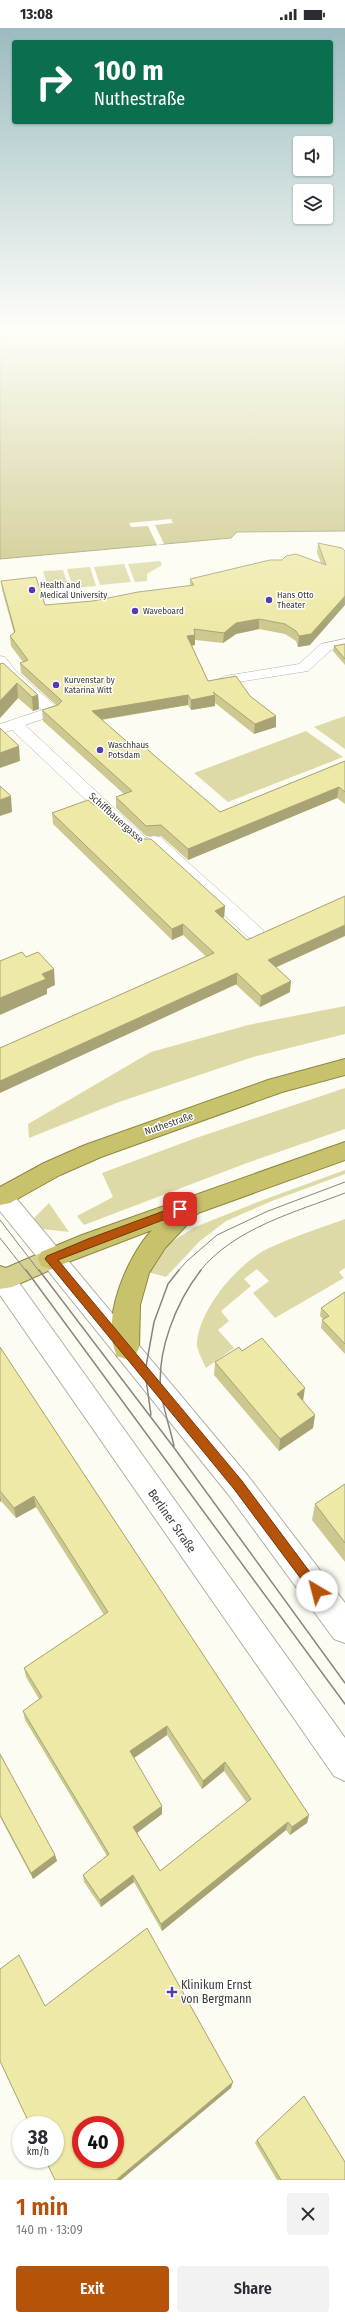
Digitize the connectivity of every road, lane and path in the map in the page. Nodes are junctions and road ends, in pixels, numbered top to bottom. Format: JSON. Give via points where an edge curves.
{"nodes":[{"id":1,"x":345,"y":643,"type":"edge"},
{"id":2,"x":0,"y":660,"type":"edge"},
{"id":3,"x":225,"y":680,"type":"edge"},
{"id":4,"x":7,"y":726,"type":"edge"},
{"id":5,"x":255,"y":933,"type":"dead end"},
{"id":6,"x":345,"y":1067,"type":"edge"},
{"id":7,"x":345,"y":1151,"type":"edge"},
{"id":8,"x":0,"y":1197,"type":"edge"},
{"id":9,"x":195,"y":1204,"type":"junction"},
{"id":10,"x":50,"y":1259,"type":"junction"},
{"id":11,"x":1,"y":1279,"type":"edge"},
{"id":12,"x":126,"y":1348,"type":"junction"},
{"id":13,"x":345,"y":1628,"type":"edge"},
{"id":14,"x":345,"y":1765,"type":"edge"}],
"edges":[{"from":1,"to":3,"type":"street","via":[[326,647],[304,668]]},
{"from":2,"to":4,"type":"street","name":"Schiffbauergasse","via":[[10,673],[53,711]]},
{"from":4,"to":5,"type":"street","name":"Schiffbauergasse","via":[[144,844],[154,840]]},
{"from":6,"to":8,"type":"highway","name":"Nuthestraße","via":[[276,1086],[93,1151],[52,1169]]},
{"from":7,"to":9,"type":"highway"},
{"from":8,"to":10,"type":"street"},
{"from":9,"to":10,"type":"highway"},
{"from":9,"to":12,"type":"highway","via":[[168,1227],[147,1253],[135,1276],[128,1295],[125,1317]]},
{"from":10,"to":11,"type":"main road"},
{"from":10,"to":12,"type":"street"},
{"from":11,"to":14,"type":"street","name":"Berliner Straße"},
{"from":12,"to":13,"type":"street","via":[[238,1485]]}]}
